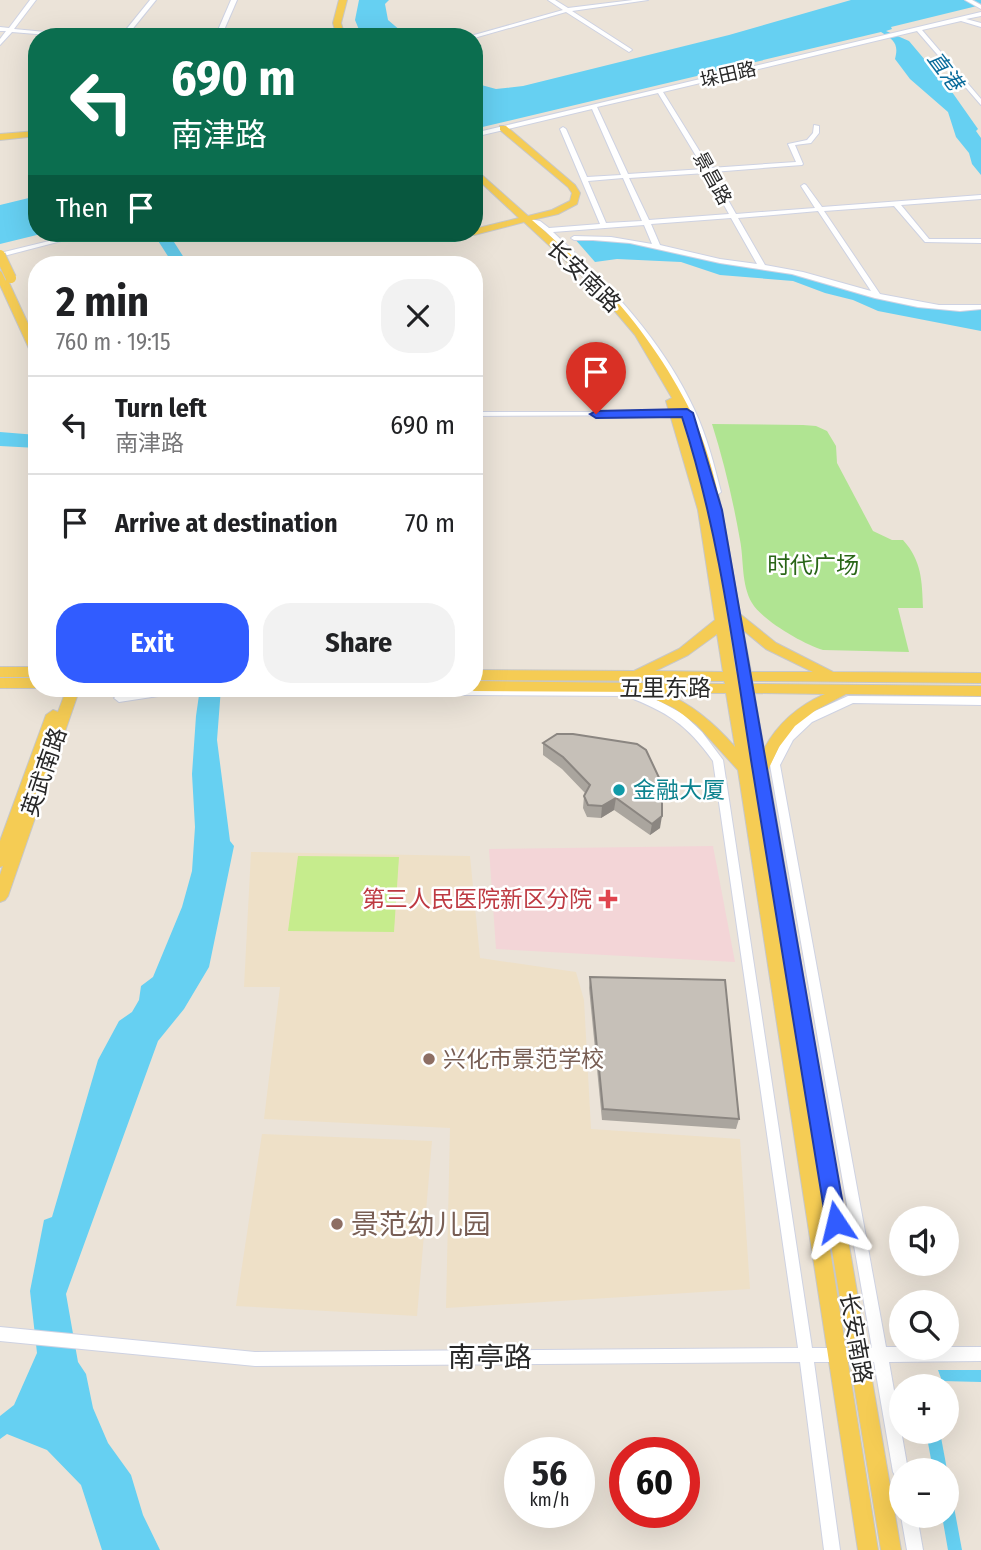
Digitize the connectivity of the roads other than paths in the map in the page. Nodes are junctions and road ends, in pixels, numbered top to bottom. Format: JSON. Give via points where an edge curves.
{"nodes":[{"id":1,"x":33,"y":0,"type":"edge"},
{"id":2,"x":153,"y":0,"type":"edge"},
{"id":3,"x":234,"y":0,"type":"edge"},
{"id":4,"x":335,"y":0,"type":"edge"},
{"id":5,"x":343,"y":0,"type":"edge"},
{"id":6,"x":551,"y":0,"type":"edge"},
{"id":7,"x":645,"y":0,"type":"edge"},
{"id":8,"x":968,"y":0,"type":"edge"},
{"id":9,"x":976,"y":0,"type":"edge"},
{"id":10,"x":981,"y":5,"type":"edge"},
{"id":11,"x":568,"y":10,"type":"junction"},
{"id":12,"x":981,"y":14,"type":"edge"},
{"id":13,"x":960,"y":19,"type":"junction"},
{"id":14,"x":981,"y":25,"type":"edge"},
{"id":15,"x":131,"y":28,"type":"edge"},
{"id":16,"x":222,"y":28,"type":"edge"},
{"id":17,"x":331,"y":28,"type":"edge"},
{"id":18,"x":338,"y":28,"type":"edge"},
{"id":19,"x":0,"y":29,"type":"edge"},
{"id":20,"x":10,"y":29,"type":"junction"},
{"id":21,"x":918,"y":30,"type":"junction"},
{"id":22,"x":28,"y":31,"type":"edge"},
{"id":23,"x":483,"y":33,"type":"edge"},
{"id":24,"x":0,"y":43,"type":"edge"},
{"id":25,"x":629,"y":50,"type":"dead end"},
{"id":26,"x":660,"y":91,"type":"junction"},
{"id":27,"x":981,"y":103,"type":"edge"},
{"id":28,"x":594,"y":107,"type":"junction"},
{"id":29,"x":816,"y":127,"type":"dead end"},
{"id":30,"x":503,"y":128,"type":"junction"},
{"id":31,"x":563,"y":129,"type":"dead end"},
{"id":32,"x":28,"y":132,"type":"edge"},
{"id":33,"x":483,"y":133,"type":"edge"},
{"id":34,"x":0,"y":135,"type":"edge"},
{"id":35,"x":709,"y":170,"type":"junction"},
{"id":36,"x":627,"y":176,"type":"junction"},
{"id":37,"x":585,"y":179,"type":"junction"},
{"id":38,"x":483,"y":181,"type":"edge"},
{"id":39,"x":483,"y":186,"type":"edge"},
{"id":40,"x":804,"y":186,"type":"dead end"},
{"id":41,"x":496,"y":195,"type":"junction"},
{"id":42,"x":981,"y":197,"type":"edge"},
{"id":43,"x":896,"y":204,"type":"junction"},
{"id":44,"x":820,"y":209,"type":"junction"},
{"id":45,"x":734,"y":215,"type":"junction"},
{"id":46,"x":522,"y":220,"type":"junction"},
{"id":47,"x":648,"y":223,"type":"junction"},
{"id":48,"x":604,"y":226,"type":"junction"},
{"id":49,"x":483,"y":230,"type":"edge"},
{"id":50,"x":547,"y":230,"type":"junction"},
{"id":51,"x":574,"y":239,"type":"dead end"},
{"id":52,"x":981,"y":241,"type":"edge"},
{"id":53,"x":53,"y":242,"type":"edge"},
{"id":54,"x":657,"y":246,"type":"junction"},
{"id":55,"x":0,"y":255,"type":"edge"},
{"id":56,"x":762,"y":267,"type":"junction"},
{"id":57,"x":5,"y":277,"type":"edge"},
{"id":58,"x":878,"y":296,"type":"junction"},
{"id":59,"x":981,"y":307,"type":"edge"},
{"id":60,"x":28,"y":317,"type":"edge"},
{"id":61,"x":28,"y":333,"type":"edge"},
{"id":62,"x":685,"y":413,"type":"junction"},
{"id":63,"x":483,"y":414,"type":"edge"},
{"id":64,"x":738,"y":601,"type":"dead end"},
{"id":65,"x":727,"y":618,"type":"junction"},
{"id":66,"x":0,"y":672,"type":"edge"},
{"id":67,"x":28,"y":672,"type":"edge"},
{"id":68,"x":483,"y":675,"type":"edge"},
{"id":69,"x":627,"y":676,"type":"junction"},
{"id":70,"x":835,"y":677,"type":"junction"},
{"id":71,"x":981,"y":678,"type":"edge"},
{"id":72,"x":28,"y":682,"type":"edge"},
{"id":73,"x":0,"y":683,"type":"edge"},
{"id":74,"x":738,"y":683,"type":"junction"},
{"id":75,"x":483,"y":686,"type":"edge"},
{"id":76,"x":643,"y":688,"type":"junction"},
{"id":77,"x":483,"y":691,"type":"edge"},
{"id":78,"x":844,"y":691,"type":"junction"},
{"id":79,"x":981,"y":691,"type":"edge"},
{"id":80,"x":60,"y":697,"type":"edge"},
{"id":81,"x":70,"y":697,"type":"edge"},
{"id":82,"x":126,"y":697,"type":"edge"},
{"id":83,"x":119,"y":698,"type":"dead end"},
{"id":84,"x":981,"y":701,"type":"edge"},
{"id":85,"x":752,"y":771,"type":"junction"},
{"id":86,"x":0,"y":861,"type":"edge"},
{"id":87,"x":0,"y":895,"type":"edge"},
{"id":88,"x":0,"y":1334,"type":"edge"},
{"id":89,"x":806,"y":1354,"type":"junction"},
{"id":90,"x":837,"y":1354,"type":"junction"},
{"id":91,"x":859,"y":1354,"type":"junction"},
{"id":92,"x":981,"y":1354,"type":"edge"},
{"id":93,"x":881,"y":1355,"type":"junction"},
{"id":94,"x":899,"y":1458,"type":"edge"},
{"id":95,"x":911,"y":1528,"type":"edge"},
{"id":96,"x":832,"y":1550,"type":"edge"},
{"id":97,"x":868,"y":1550,"type":"edge"},
{"id":98,"x":891,"y":1550,"type":"edge"},
{"id":99,"x":915,"y":1550,"type":"edge"}],
"edges":[{"from":1,"to":20,"type":"street"},
{"from":2,"to":15,"type":"street"},
{"from":3,"to":16,"type":"street"},
{"from":4,"to":17,"type":"main road"},
{"from":5,"to":18,"type":"main road"},
{"from":6,"to":11,"type":"street"},
{"from":7,"to":11,"type":"street"},
{"from":8,"to":10,"type":"street"},
{"from":9,"to":10,"type":"street"},
{"from":11,"to":23,"type":"street"},
{"from":11,"to":25,"type":"street"},
{"from":12,"to":13,"type":"street","name":"垛田路"},
{"from":13,"to":14,"type":"street"},
{"from":13,"to":21,"type":"street","name":"垛田路"},
{"from":19,"to":20,"type":"street"},
{"from":20,"to":22,"type":"street"},
{"from":20,"to":24,"type":"street"},
{"from":21,"to":26,"type":"street","name":"垛田路"},
{"from":21,"to":27,"type":"street"},
{"from":26,"to":28,"type":"street","name":"垛田路"},
{"from":26,"to":35,"type":"street","name":"景昌路"},
{"from":28,"to":30,"type":"street","name":"垛田路"},
{"from":28,"to":36,"type":"street"},
{"from":29,"to":35,"type":"street","via":[[809,142],[791,144],[800,164]]},
{"from":30,"to":33,"type":"street","name":"垛田路"},
{"from":30,"to":46,"type":"main road","via":[[576,194],[568,206]]},
{"from":31,"to":37,"type":"street"},
{"from":32,"to":34,"type":"main road"},
{"from":35,"to":36,"type":"street"},
{"from":35,"to":45,"type":"street","name":"景昌路"},
{"from":36,"to":37,"type":"street"},
{"from":36,"to":47,"type":"street"},
{"from":37,"to":48,"type":"street"},
{"from":38,"to":41,"type":"main road","name":"长安南路"},
{"from":39,"to":41,"type":"main road","name":"长安南路"},
{"from":40,"to":44,"type":"street"},
{"from":41,"to":46,"type":"main road","name":"长安南路"},
{"from":42,"to":43,"type":"street"},
{"from":43,"to":44,"type":"street"},
{"from":43,"to":52,"type":"street","via":[[927,241]]},
{"from":44,"to":45,"type":"street"},
{"from":44,"to":58,"type":"street"},
{"from":45,"to":47,"type":"street"},
{"from":45,"to":56,"type":"street","name":"景昌路"},
{"from":46,"to":49,"type":"main road"},
{"from":46,"to":50,"type":"street","via":[[538,222]]},
{"from":46,"to":62,"type":"main road","name":"长安南路","via":[[613,312]]},
{"from":47,"to":48,"type":"street"},
{"from":47,"to":54,"type":"street"},
{"from":48,"to":50,"type":"street"},
{"from":50,"to":62,"type":"street","via":[[606,285],[644,329],[668,363]]},
{"from":51,"to":54,"type":"street","via":[[592,237]]},
{"from":53,"to":55,"type":"street"},
{"from":54,"to":56,"type":"street"},
{"from":55,"to":57,"type":"main road","bridge":true},
{"from":56,"to":58,"type":"street","via":[[813,276]]},
{"from":57,"to":60,"type":"main road"},
{"from":57,"to":61,"type":"main road"},
{"from":58,"to":59,"type":"street","via":[[958,310]]},
{"from":62,"to":63,"type":"street"},
{"from":62,"to":64,"type":"street","via":[[711,465]]},
{"from":62,"to":65,"type":"main road","name":"长安南路"},
{"from":65,"to":69,"type":"main road","via":[[686,652]]},
{"from":65,"to":70,"type":"main road"},
{"from":65,"to":74,"type":"main road","name":"长安南路"},
{"from":66,"to":67,"type":"main road"},
{"from":68,"to":69,"type":"main road","name":"五里东路"},
{"from":69,"to":74,"type":"main road","name":"五里东路"},
{"from":70,"to":71,"type":"main road","name":"五里东路"},
{"from":70,"to":74,"type":"main road","name":"五里东路"},
{"from":72,"to":73,"type":"main road"},
{"from":74,"to":76,"type":"main road","name":"五里东路"},
{"from":74,"to":78,"type":"main road","name":"五里东路"},
{"from":74,"to":85,"type":"main road","name":"长安南路"},
{"from":75,"to":76,"type":"main road","name":"五里东路"},
{"from":76,"to":85,"type":"main road","via":[[704,721]]},
{"from":77,"to":89,"type":"street","via":[[627,692],[682,717],[699,731],[718,760]]},
{"from":78,"to":79,"type":"main road","name":"五里东路"},
{"from":78,"to":85,"type":"main road","via":[[815,703],[786,727]]},
{"from":80,"to":86,"type":"main road","name":"英武南路"},
{"from":81,"to":87,"type":"main road","name":"英武南路"},
{"from":82,"to":83,"type":"street"},
{"from":84,"to":93,"type":"street","via":[[852,699],[808,719],[789,738],[775,765]]},
{"from":85,"to":90,"type":"main road","name":"长安南路"},
{"from":85,"to":91,"type":"main road","name":"长安南路"},
{"from":88,"to":89,"type":"street","name":"南亭路","via":[[255,1359]]},
{"from":89,"to":90,"type":"street","name":"南亭路"},
{"from":89,"to":96,"type":"street"},
{"from":90,"to":91,"type":"street","name":"南亭路"},
{"from":90,"to":97,"type":"main road","name":"长安南路"},
{"from":91,"to":93,"type":"street","name":"南亭路"},
{"from":91,"to":98,"type":"main road","name":"长安南路"},
{"from":92,"to":93,"type":"street","name":"南亭路"},
{"from":93,"to":94,"type":"street"},
{"from":95,"to":99,"type":"street"}]}
